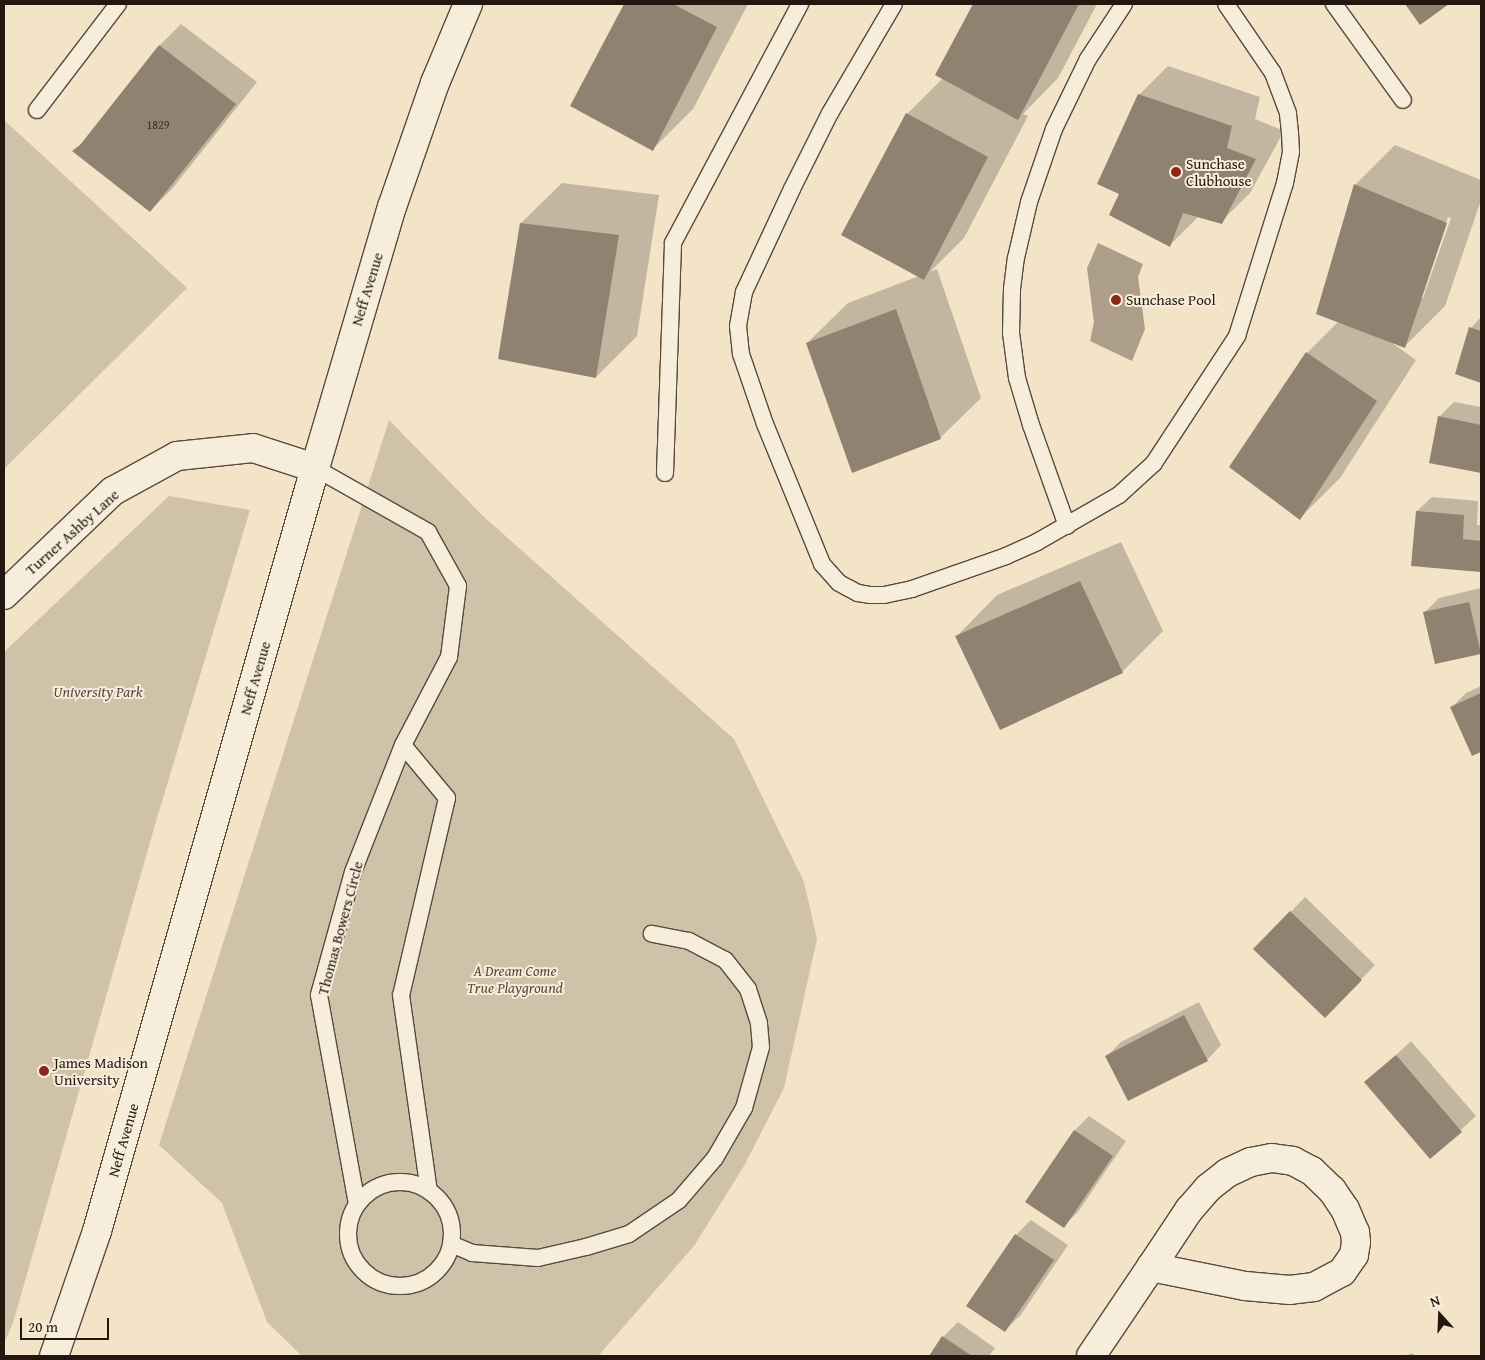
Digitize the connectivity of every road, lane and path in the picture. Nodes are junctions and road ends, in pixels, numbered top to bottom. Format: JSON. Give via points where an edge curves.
{"nodes":[{"id":1,"x":118,"y":4,"type":"edge"},
{"id":2,"x":468,"y":4,"type":"edge"},
{"id":3,"x":800,"y":4,"type":"edge"},
{"id":4,"x":894,"y":4,"type":"edge"},
{"id":5,"x":1124,"y":4,"type":"edge"},
{"id":6,"x":1226,"y":4,"type":"edge"},
{"id":7,"x":1334,"y":4,"type":"edge"},
{"id":8,"x":1403,"y":100,"type":"dead end"},
{"id":9,"x":37,"y":110,"type":"dead end"},
{"id":10,"x":315,"y":468,"type":"junction"},
{"id":11,"x":665,"y":473,"type":"dead end"},
{"id":12,"x":1067,"y":526,"type":"junction"},
{"id":13,"x":4,"y":594,"type":"edge"},
{"id":14,"x":403,"y":745,"type":"junction"},
{"id":15,"x":652,"y":934,"type":"dead end"},
{"id":16,"x":429,"y":1191,"type":"junction"},
{"id":17,"x":357,"y":1205,"type":"junction"},
{"id":18,"x":451,"y":1244,"type":"junction"},
{"id":19,"x":1152,"y":1267,"type":"junction"},
{"id":20,"x":54,"y":1356,"type":"edge"},
{"id":21,"x":1091,"y":1356,"type":"edge"}],
"edges":[{"from":1,"to":9,"type":"lane"},
{"from":2,"to":10,"type":"main road","name":"Neff Avenue","via":[[435,83],[392,207]]},
{"from":3,"to":11,"type":"lane","via":[[673,243]]},
{"from":4,"to":12,"type":"lane","via":[[817,139],[744,292],[738,326],[743,359],[764,424],[822,564],[832,577],[850,589],[871,595],[912,589],[1006,556]]},
{"from":5,"to":12,"type":"lane","via":[[1088,59],[1054,129],[1029,202],[1012,289],[1011,333],[1017,378]]},
{"from":6,"to":12,"type":"lane","via":[[1269,66],[1284,100],[1291,142],[1285,183],[1237,336],[1211,379],[1154,464],[1112,500]]},
{"from":7,"to":8,"type":"lane"},
{"from":10,"to":13,"type":"main road","name":"Turner Ashby Lane","via":[[253,448],[177,456],[113,491]]},
{"from":10,"to":14,"type":"lane","name":"Thomas Bowers Circle","via":[[428,532],[458,586],[450,658]]},
{"from":10,"to":20,"type":"main road","name":"Neff Avenue","via":[[97,1231]]},
{"from":14,"to":16,"type":"lane","via":[[447,798],[401,995]]},
{"from":14,"to":17,"type":"lane","name":"Thomas Bowers Circle","via":[[354,872],[319,995]]},
{"from":15,"to":18,"type":"lane","via":[[689,941],[725,960],[748,989],[759,1023],[760,1046],[744,1108],[716,1158],[678,1200],[629,1234],[538,1258],[472,1253]]},
{"from":16,"to":17,"type":"lane","name":"Thomas Bowers Circle","via":[[410,1183],[390,1183],[371,1190]]},
{"from":16,"to":18,"type":"lane","name":"Thomas Bowers Circle","via":[[444,1205],[452,1224]]},
{"from":17,"to":18,"type":"lane","name":"Thomas Bowers Circle","via":[[349,1224],[349,1244],[356,1263],[371,1278],[390,1285],[410,1285],[429,1277],[444,1263]]},
{"from":19,"to":19,"type":"main road","via":[[1200,1196],[1227,1174],[1259,1159],[1285,1159],[1312,1171],[1336,1194],[1355,1232],[1354,1255],[1342,1272],[1328,1282],[1300,1290],[1244,1286]]},
{"from":19,"to":21,"type":"main road"}]}
